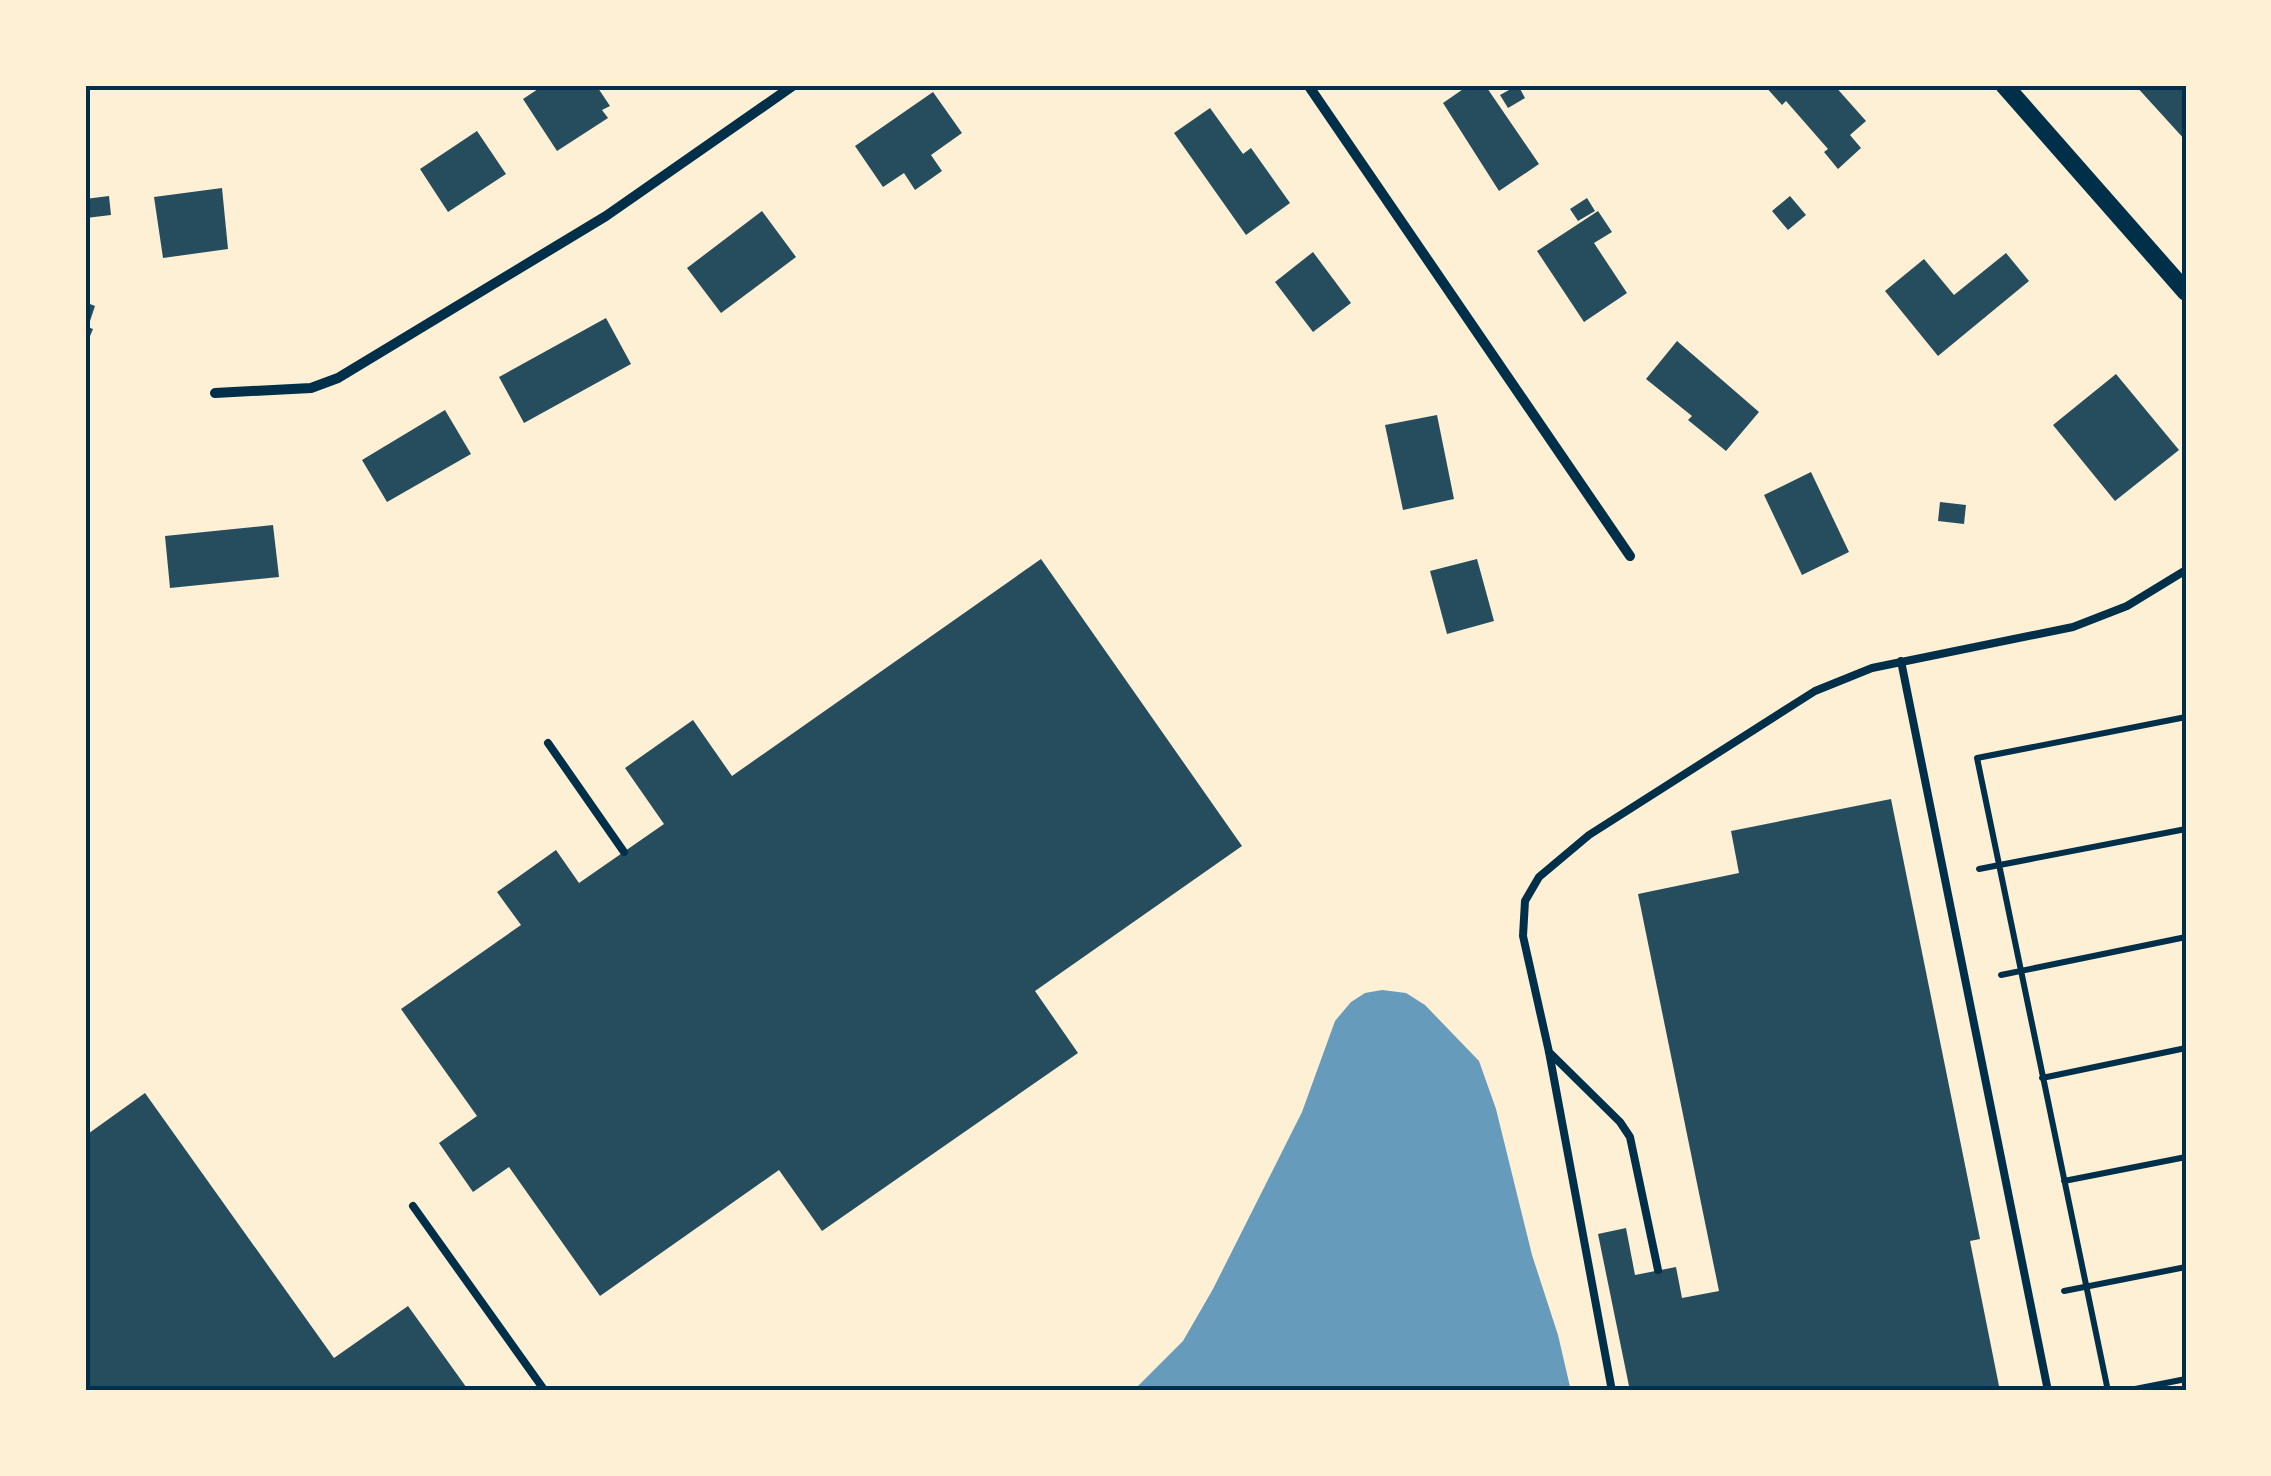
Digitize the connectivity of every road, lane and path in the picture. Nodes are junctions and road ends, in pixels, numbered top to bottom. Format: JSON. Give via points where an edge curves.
{"nodes":[{"id":1,"x":794,"y":85,"type":"edge"},
{"id":2,"x":1308,"y":85,"type":"edge"},
{"id":3,"x":2004,"y":85,"type":"edge"},
{"id":4,"x":2186,"y":292,"type":"edge"},
{"id":5,"x":214,"y":393,"type":"dead end"},
{"id":6,"x":1630,"y":556,"type":"dead end"},
{"id":7,"x":2186,"y":570,"type":"edge"},
{"id":8,"x":1901,"y":661,"type":"junction"},
{"id":9,"x":2186,"y":716,"type":"edge"},
{"id":10,"x":548,"y":743,"type":"dead end"},
{"id":11,"x":2186,"y":828,"type":"edge"},
{"id":12,"x":624,"y":852,"type":"dead end"},
{"id":13,"x":2000,"y":865,"type":"junction"},
{"id":14,"x":1980,"y":869,"type":"dead end"},
{"id":15,"x":2186,"y":937,"type":"edge"},
{"id":16,"x":2021,"y":971,"type":"junction"},
{"id":17,"x":2001,"y":975,"type":"dead end"},
{"id":18,"x":2186,"y":1048,"type":"edge"},
{"id":19,"x":1549,"y":1052,"type":"junction"},
{"id":20,"x":2042,"y":1078,"type":"junction"},
{"id":21,"x":2186,"y":1157,"type":"edge"},
{"id":22,"x":2064,"y":1181,"type":"junction"},
{"id":23,"x":413,"y":1206,"type":"dead end"},
{"id":24,"x":2186,"y":1267,"type":"edge"},
{"id":25,"x":1658,"y":1270,"type":"dead end"},
{"id":26,"x":2085,"y":1286,"type":"junction"},
{"id":27,"x":2064,"y":1290,"type":"dead end"},
{"id":28,"x":2186,"y":1379,"type":"edge"},
{"id":29,"x":545,"y":1391,"type":"edge"},
{"id":30,"x":1612,"y":1391,"type":"edge"},
{"id":31,"x":2048,"y":1391,"type":"edge"},
{"id":32,"x":2108,"y":1391,"type":"edge"},
{"id":33,"x":2125,"y":1391,"type":"edge"}],
"edges":[{"from":1,"to":5,"type":"street","via":[[606,216],[338,378],[311,388]]},
{"from":2,"to":6,"type":"street"},
{"from":3,"to":4,"type":"street"},
{"from":7,"to":8,"type":"lane","via":[[2127,606],[2073,627]]},
{"from":8,"to":19,"type":"lane","via":[[1801,699],[1589,835],[1538,877],[1522,921]]},
{"from":8,"to":31,"type":"lane"},
{"from":9,"to":13,"type":"path","via":[[1978,758]]},
{"from":10,"to":12,"type":"lane"},
{"from":11,"to":13,"type":"path"},
{"from":13,"to":14,"type":"path"},
{"from":13,"to":16,"type":"path"},
{"from":15,"to":16,"type":"path"},
{"from":16,"to":17,"type":"path"},
{"from":16,"to":20,"type":"path"},
{"from":18,"to":20,"type":"path"},
{"from":19,"to":25,"type":"lane","via":[[1630,1138]]},
{"from":19,"to":30,"type":"lane"},
{"from":20,"to":22,"type":"path"},
{"from":21,"to":22,"type":"path"},
{"from":22,"to":26,"type":"path"},
{"from":23,"to":29,"type":"lane"},
{"from":24,"to":26,"type":"path"},
{"from":26,"to":27,"type":"path"},
{"from":26,"to":32,"type":"path"},
{"from":28,"to":33,"type":"path"}]}
